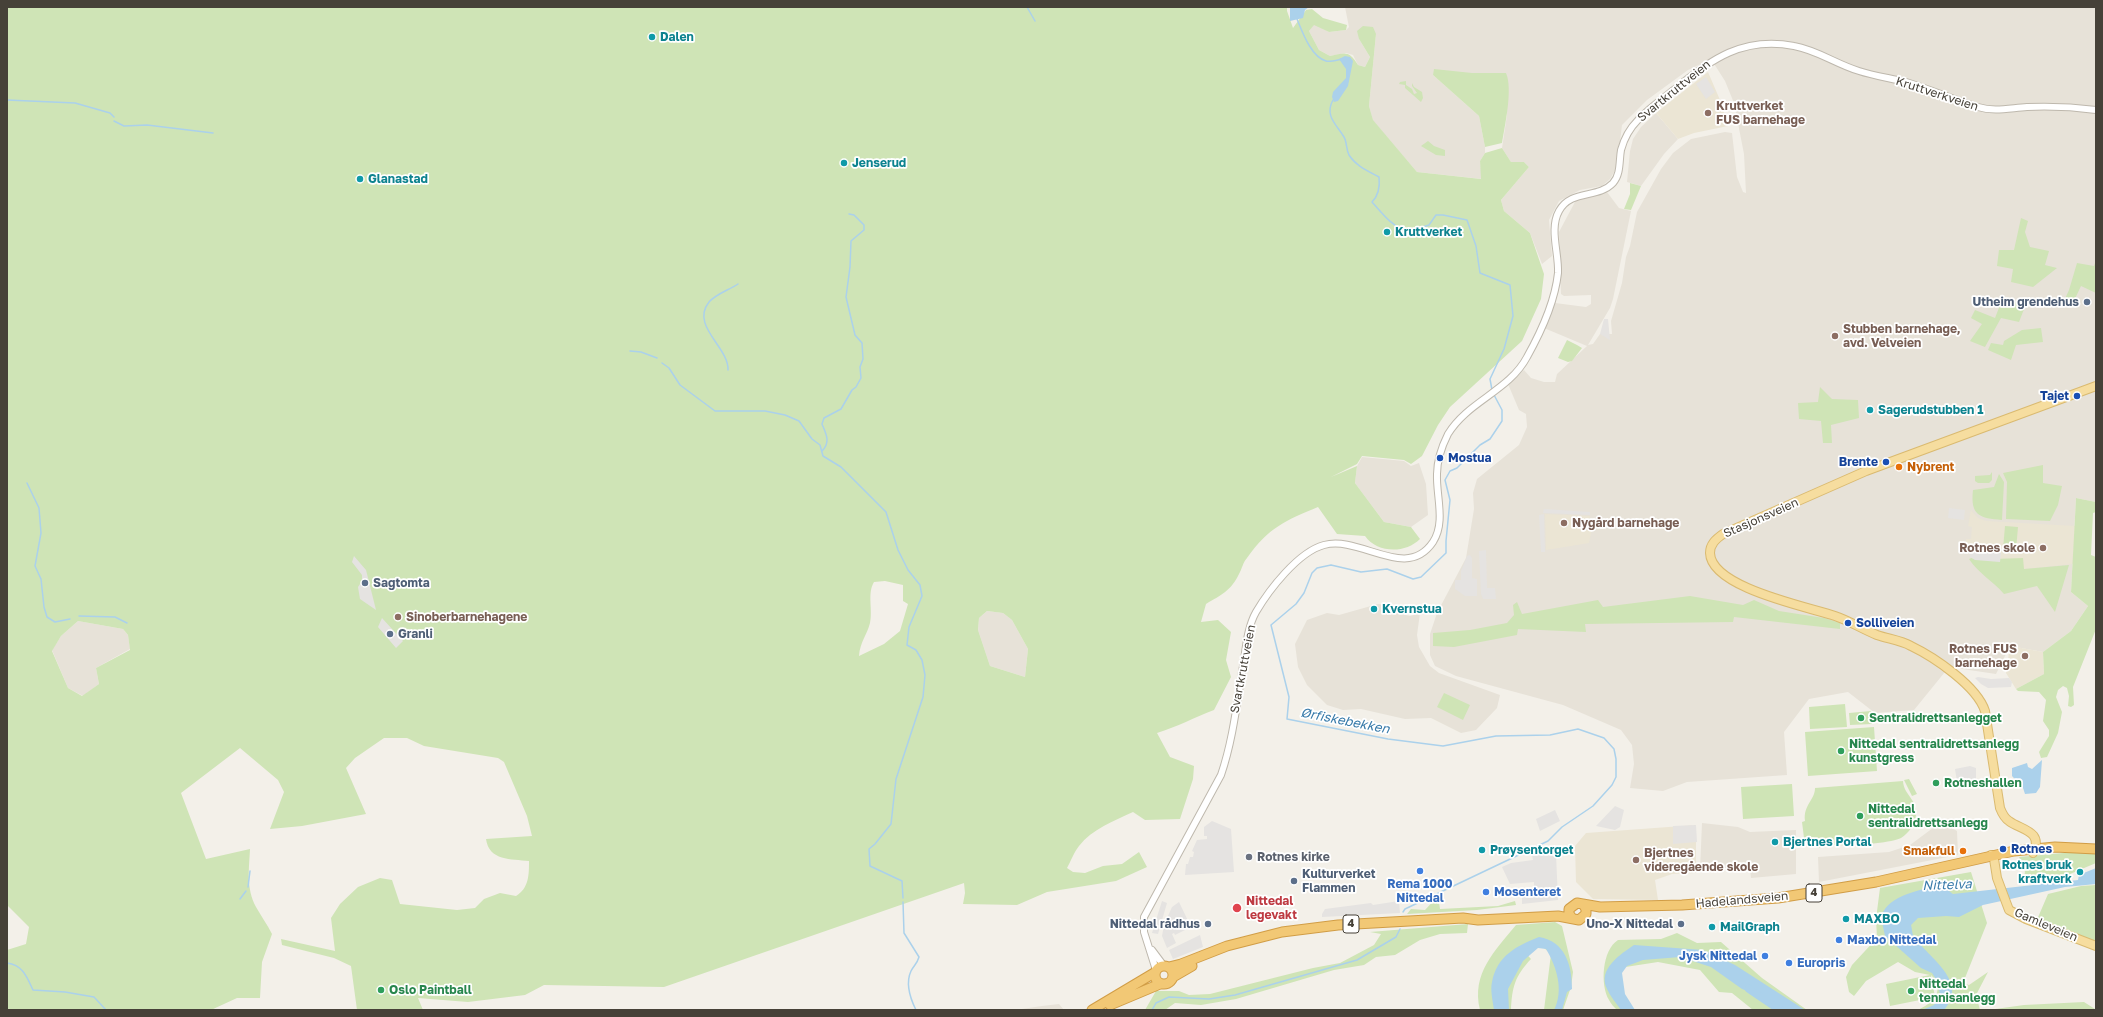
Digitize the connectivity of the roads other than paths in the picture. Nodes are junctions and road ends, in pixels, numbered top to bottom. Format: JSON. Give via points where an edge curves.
{"nodes":[{"id":1,"x":1852,"y":69,"type":"joint"},
{"id":2,"x":2096,"y":110,"type":"edge"},
{"id":3,"x":2096,"y":386,"type":"edge"},
{"id":4,"x":2096,"y":849,"type":"edge"},
{"id":5,"x":2033,"y":850,"type":"junction"},
{"id":6,"x":1991,"y":858,"type":"junction"},
{"id":7,"x":1582,"y":904,"type":"junction"},
{"id":8,"x":1682,"y":905,"type":"junction"},
{"id":9,"x":1570,"y":907,"type":"junction"},
{"id":10,"x":1585,"y":916,"type":"junction"},
{"id":11,"x":1463,"y":918,"type":"junction"},
{"id":12,"x":1572,"y":918,"type":"junction"},
{"id":13,"x":1240,"y":943,"type":"junction"},
{"id":14,"x":2096,"y":946,"type":"edge"},
{"id":15,"x":1161,"y":969,"type":"junction"},
{"id":16,"x":1173,"y":977,"type":"junction"},
{"id":17,"x":1160,"y":984,"type":"junction"},
{"id":18,"x":1092,"y":1010,"type":"edge"},
{"id":19,"x":1099,"y":1010,"type":"edge"}],
"edges":[{"from":1,"to":2,"type":"street","name":"Kruttverkveien","via":[[1904,82],[1985,109],[2061,107]]},
{"from":1,"to":15,"type":"street","name":"Svartkruttveien","via":[[1811,50],[1795,46],[1747,46],[1727,52],[1707,63],[1633,125],[1624,141],[1614,182],[1604,189],[1572,198],[1562,205],[1555,226],[1558,273],[1552,300],[1525,362],[1516,374],[1482,399],[1457,422],[1441,450],[1436,476],[1439,527],[1434,540],[1425,551],[1411,558],[1396,559],[1348,543],[1336,542],[1320,546],[1306,552],[1294,564],[1257,612],[1248,635],[1228,750],[1221,775],[1144,917],[1144,932]]},
{"from":3,"to":5,"type":"main road","name":"Stasjonsveien","via":[[1866,471],[1723,534],[1715,540],[1710,549],[1716,567],[1746,587],[1833,615],[1878,635],[1907,644],[1967,685],[1977,695],[1985,710],[2000,808],[2009,821],[2033,835]]},
{"from":4,"to":5,"type":"highway","name":"Hadelandsveien","number":"4"},
{"from":5,"to":6,"type":"highway","name":"Hadelandsveien","number":"4"},
{"from":6,"to":8,"type":"highway","name":"Hadelandsveien","number":"4","via":[[1820,892],[1768,899]]},
{"from":6,"to":14,"type":"main road","name":"Gamleveien","via":[[2007,908]]},
{"from":7,"to":8,"type":"highway","name":"Hadelandsveien","number":"4","via":[[1600,907]]},
{"from":7,"to":9,"type":"highway","number":"4","via":[[1575,903]]},
{"from":7,"to":10,"type":"highway","via":[[1586,909]]},
{"from":8,"to":10,"type":"highway","name":"Hadelandsveien","number":"4","via":[[1668,909]]},
{"from":9,"to":11,"type":"highway","number":"4"},
{"from":9,"to":12,"type":"highway"},
{"from":10,"to":12,"type":"highway","number":"4","via":[[1578,920]]},
{"from":11,"to":12,"type":"highway","number":"4"},
{"from":11,"to":13,"type":"highway","number":"4","via":[[1318,927],[1282,932]]},
{"from":13,"to":15,"type":"highway","number":"4"},
{"from":13,"to":16,"type":"highway","number":"4"},
{"from":15,"to":16,"type":"highway","via":[[1172,972]]},
{"from":15,"to":17,"type":"highway","via":[[1155,980]]},
{"from":15,"to":18,"type":"highway","number":"4"},
{"from":16,"to":17,"type":"highway","number":"4","via":[[1168,984]]},
{"from":17,"to":19,"type":"highway","number":"4"}]}
